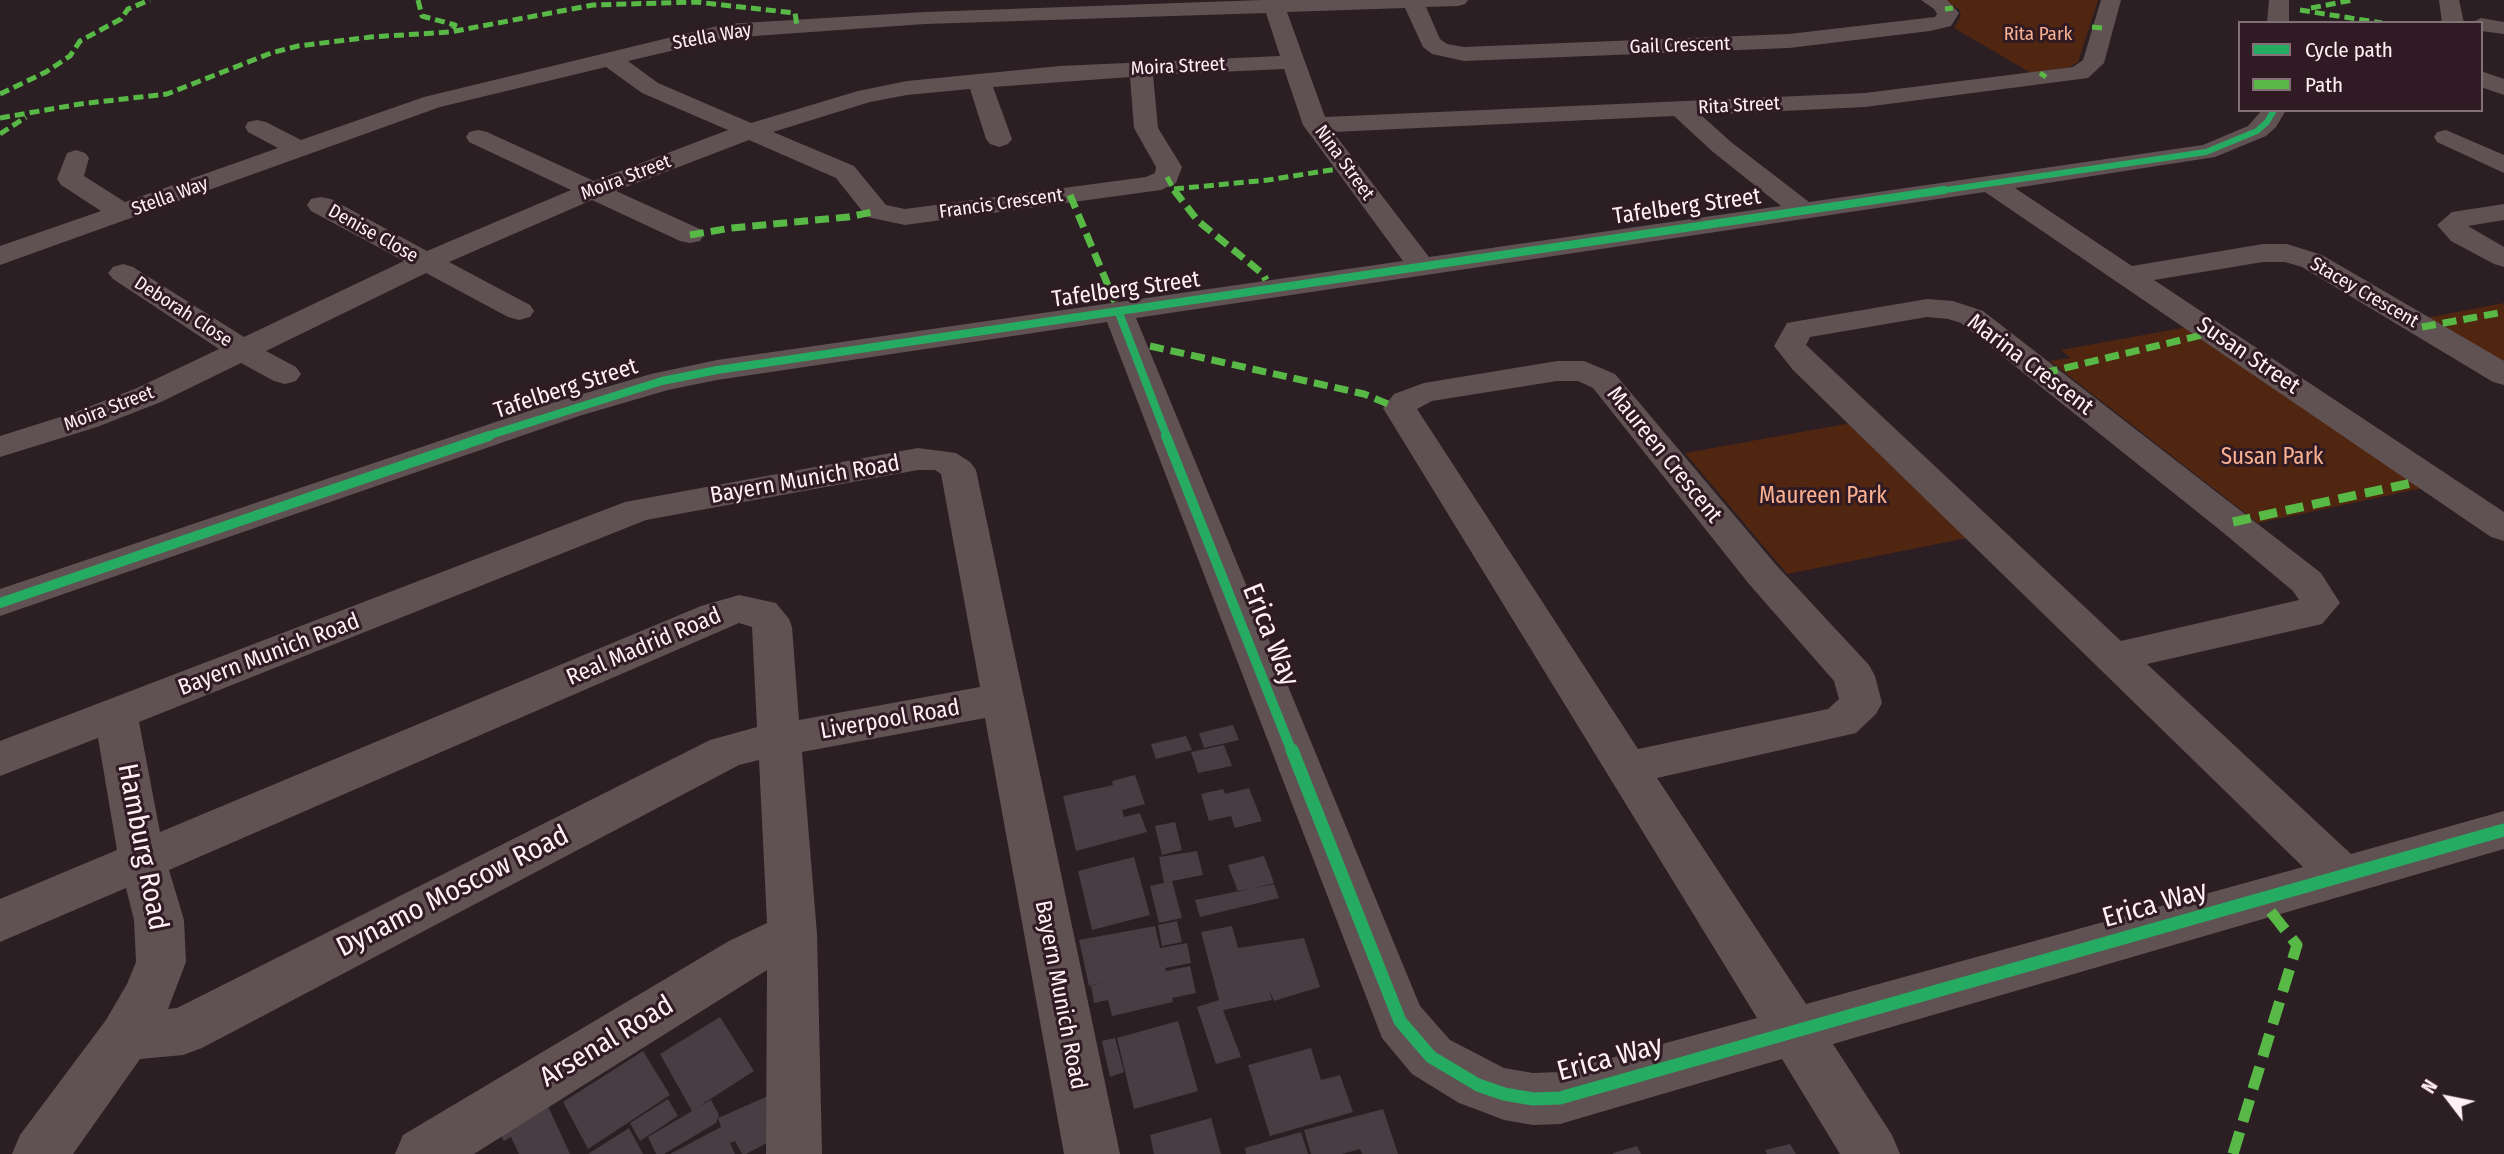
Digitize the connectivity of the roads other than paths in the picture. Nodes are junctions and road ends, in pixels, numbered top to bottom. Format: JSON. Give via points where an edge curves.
{"nodes":[{"id":1,"x":1458,"y":0,"type":"edge"},
{"id":2,"x":1931,"y":0,"type":"edge"},
{"id":3,"x":2111,"y":0,"type":"edge"},
{"id":4,"x":2279,"y":0,"type":"edge"},
{"id":5,"x":1413,"y":2,"type":"junction"},
{"id":6,"x":1273,"y":4,"type":"edge"},
{"id":7,"x":927,"y":9,"type":"edge"},
{"id":8,"x":2278,"y":21,"type":"edge"},
{"id":9,"x":2483,"y":24,"type":"edge"},
{"id":10,"x":2504,"y":28,"type":"edge"},
{"id":11,"x":610,"y":59,"type":"junction"},
{"id":12,"x":1293,"y":62,"type":"junction"},
{"id":13,"x":1141,"y":69,"type":"junction"},
{"id":14,"x":2483,"y":79,"type":"edge"},
{"id":15,"x":979,"y":80,"type":"junction"},
{"id":16,"x":2504,"y":88,"type":"edge"},
{"id":17,"x":1681,"y":109,"type":"junction"},
{"id":18,"x":2273,"y":112,"type":"edge"},
{"id":19,"x":1315,"y":125,"type":"junction"},
{"id":20,"x":257,"y":127,"type":"dead end"},
{"id":21,"x":746,"y":132,"type":"junction"},
{"id":22,"x":478,"y":137,"type":"dead end"},
{"id":23,"x":2446,"y":137,"type":"dead end"},
{"id":24,"x":999,"y":139,"type":"dead end"},
{"id":25,"x":298,"y":149,"type":"junction"},
{"id":26,"x":76,"y":158,"type":"dead end"},
{"id":27,"x":2504,"y":165,"type":"edge"},
{"id":28,"x":1991,"y":184,"type":"junction"},
{"id":29,"x":593,"y":190,"type":"junction"},
{"id":30,"x":321,"y":205,"type":"dead end"},
{"id":31,"x":1804,"y":211,"type":"junction"},
{"id":32,"x":2504,"y":212,"type":"edge"},
{"id":33,"x":124,"y":213,"type":"junction"},
{"id":34,"x":690,"y":235,"type":"dead end"},
{"id":35,"x":0,"y":256,"type":"edge"},
{"id":36,"x":2504,"y":258,"type":"edge"},
{"id":37,"x":425,"y":262,"type":"junction"},
{"id":38,"x":1422,"y":267,"type":"junction"},
{"id":39,"x":123,"y":273,"type":"dead end"},
{"id":40,"x":2130,"y":275,"type":"junction"},
{"id":41,"x":519,"y":311,"type":"dead end"},
{"id":42,"x":1119,"y":313,"type":"junction"},
{"id":43,"x":243,"y":351,"type":"junction"},
{"id":44,"x":285,"y":374,"type":"dead end"},
{"id":45,"x":2504,"y":375,"type":"edge"},
{"id":46,"x":0,"y":447,"type":"edge"},
{"id":47,"x":2504,"y":529,"type":"edge"},
{"id":48,"x":0,"y":603,"type":"edge"},
{"id":49,"x":2113,"y":657,"type":"junction"},
{"id":50,"x":1002,"y":699,"type":"junction"},
{"id":51,"x":116,"y":715,"type":"junction"},
{"id":52,"x":779,"y":740,"type":"junction"},
{"id":53,"x":0,"y":759,"type":"edge"},
{"id":54,"x":1627,"y":768,"type":"junction"},
{"id":55,"x":2504,"y":830,"type":"edge"},
{"id":56,"x":142,"y":860,"type":"junction"},
{"id":57,"x":2342,"y":875,"type":"junction"},
{"id":58,"x":0,"y":921,"type":"edge"},
{"id":59,"x":792,"y":934,"type":"junction"},
{"id":60,"x":1793,"y":1031,"type":"junction"},
{"id":61,"x":125,"y":1037,"type":"junction"},
{"id":62,"x":40,"y":1154,"type":"edge"},
{"id":63,"x":424,"y":1154,"type":"edge"},
{"id":64,"x":794,"y":1154,"type":"edge"},
{"id":65,"x":1092,"y":1154,"type":"edge"},
{"id":66,"x":1872,"y":1154,"type":"edge"}],
"edges":[{"from":1,"to":5,"type":"street","name":"Stella Way"},
{"from":2,"to":5,"type":"street","name":"Gail Crescent","via":[[1945,9],[1947,18],[1917,27],[1789,41],[1464,54],[1440,49],[1431,42]]},
{"from":3,"to":17,"type":"street","name":"Rita Street","via":[[2092,64],[2080,73],[1865,100]]},
{"from":4,"to":8,"type":"street"},
{"from":5,"to":6,"type":"street","name":"Stella Way"},
{"from":6,"to":7,"type":"street","name":"Stella Way"},
{"from":6,"to":12,"type":"street","name":"Nina Street"},
{"from":7,"to":11,"type":"street","name":"Stella Way","via":[[726,32]]},
{"from":9,"to":10,"type":"street"},
{"from":11,"to":21,"type":"street","via":[[650,88]]},
{"from":11,"to":25,"type":"street","name":"Stella Way","via":[[440,100]]},
{"from":12,"to":13,"type":"street","name":"Moira Street"},
{"from":12,"to":19,"type":"street","name":"Nina Street"},
{"from":13,"to":15,"type":"street","name":"Moira Street"},
{"from":13,"to":21,"type":"street","name":"Francis Crescent","via":[[1146,128],[1169,167],[1167,177],[1152,184],[905,217],[877,211],[845,172]]},
{"from":14,"to":16,"type":"street"},
{"from":15,"to":21,"type":"street","name":"Moira Street","via":[[881,93]]},
{"from":15,"to":24,"type":"street"},
{"from":17,"to":19,"type":"street","name":"Rita Street"},
{"from":17,"to":31,"type":"street"},
{"from":18,"to":28,"type":"street","name":"Tafelberg Street","via":[[2257,131],[2206,152]]},
{"from":19,"to":38,"type":"street","name":"Nina Street"},
{"from":20,"to":25,"type":"street"},
{"from":21,"to":29,"type":"street","name":"Moira Street"},
{"from":22,"to":29,"type":"street"},
{"from":23,"to":27,"type":"street"},
{"from":25,"to":33,"type":"street","name":"Stella Way"},
{"from":26,"to":33,"type":"street","via":[[70,179]]},
{"from":28,"to":31,"type":"street","name":"Tafelberg Street"},
{"from":28,"to":40,"type":"street","name":"Susan Street"},
{"from":29,"to":34,"type":"street"},
{"from":29,"to":37,"type":"street","name":"Moira Street"},
{"from":30,"to":37,"type":"street","name":"Denise Close"},
{"from":31,"to":38,"type":"street","name":"Tafelberg Street"},
{"from":32,"to":36,"type":"street","via":[[2462,218],[2451,225]]},
{"from":33,"to":35,"type":"street","name":"Stella Way"},
{"from":37,"to":41,"type":"street","name":"Denise Close"},
{"from":37,"to":43,"type":"street","name":"Moira Street"},
{"from":38,"to":42,"type":"street","name":"Tafelberg Street"},
{"from":39,"to":43,"type":"street","name":"Deborah Close"},
{"from":40,"to":45,"type":"street","name":"Stacey Crescent","via":[[2287,253],[2312,261]]},
{"from":40,"to":47,"type":"street","name":"Susan Street"},
{"from":42,"to":48,"type":"street","name":"Tafelberg Street","via":[[717,370],[619,392]]},
{"from":42,"to":60,"type":"street","name":"Erica Way","via":[[1395,1008],[1414,1040],[1431,1057],[1478,1086],[1533,1099],[1560,1098]]},
{"from":43,"to":44,"type":"street","name":"Deborah Close"},
{"from":43,"to":46,"type":"street","name":"Moira Street","via":[[124,405]]},
{"from":49,"to":49,"type":"street","name":"Marina Crescent","via":[[1804,363],[1790,346],[1798,330],[1927,308],[1972,317],[2307,582],[2320,603],[2308,614]]},
{"from":49,"to":57,"type":"street","name":"Marina Crescent"},
{"from":50,"to":51,"type":"street","name":"Bayern Munich Road","via":[[958,470],[944,460],[918,459],[638,510]]},
{"from":50,"to":52,"type":"street","name":"Liverpool Road"},
{"from":50,"to":65,"type":"street","name":"Bayern Munich Road"},
{"from":51,"to":53,"type":"street","name":"Bayern Munich Road"},
{"from":51,"to":56,"type":"street","name":"Hamburg Road"},
{"from":52,"to":56,"type":"street","name":"Real Madrid Road","via":[[772,627],[762,613],[739,609]]},
{"from":52,"to":59,"type":"street","name":"Real Madrid Road"},
{"from":52,"to":61,"type":"street","name":"Dynamo Moscow Road","via":[[737,748],[688,770],[183,1031]]},
{"from":54,"to":54,"type":"street","name":"Maureen Crescent","via":[[1841,722],[1861,703],[1854,676],[1763,575],[1604,381],[1584,371],[1557,371],[1424,393],[1406,401],[1400,408],[1403,417]]},
{"from":54,"to":60,"type":"street","name":"Maureen Crescent"},
{"from":55,"to":57,"type":"street","name":"Erica Way"},
{"from":56,"to":58,"type":"street","name":"Real Madrid Road"},
{"from":56,"to":61,"type":"street","name":"Hamburg Road","via":[[161,931],[161,962]]},
{"from":57,"to":60,"type":"street","name":"Erica Way"},
{"from":59,"to":63,"type":"street","name":"Arsenal Road","via":[[747,956]]},
{"from":59,"to":64,"type":"street","name":"Real Madrid Road"},
{"from":60,"to":66,"type":"street","name":"Maureen Crescent"},
{"from":61,"to":62,"type":"street","name":"Hamburg Road"}]}
